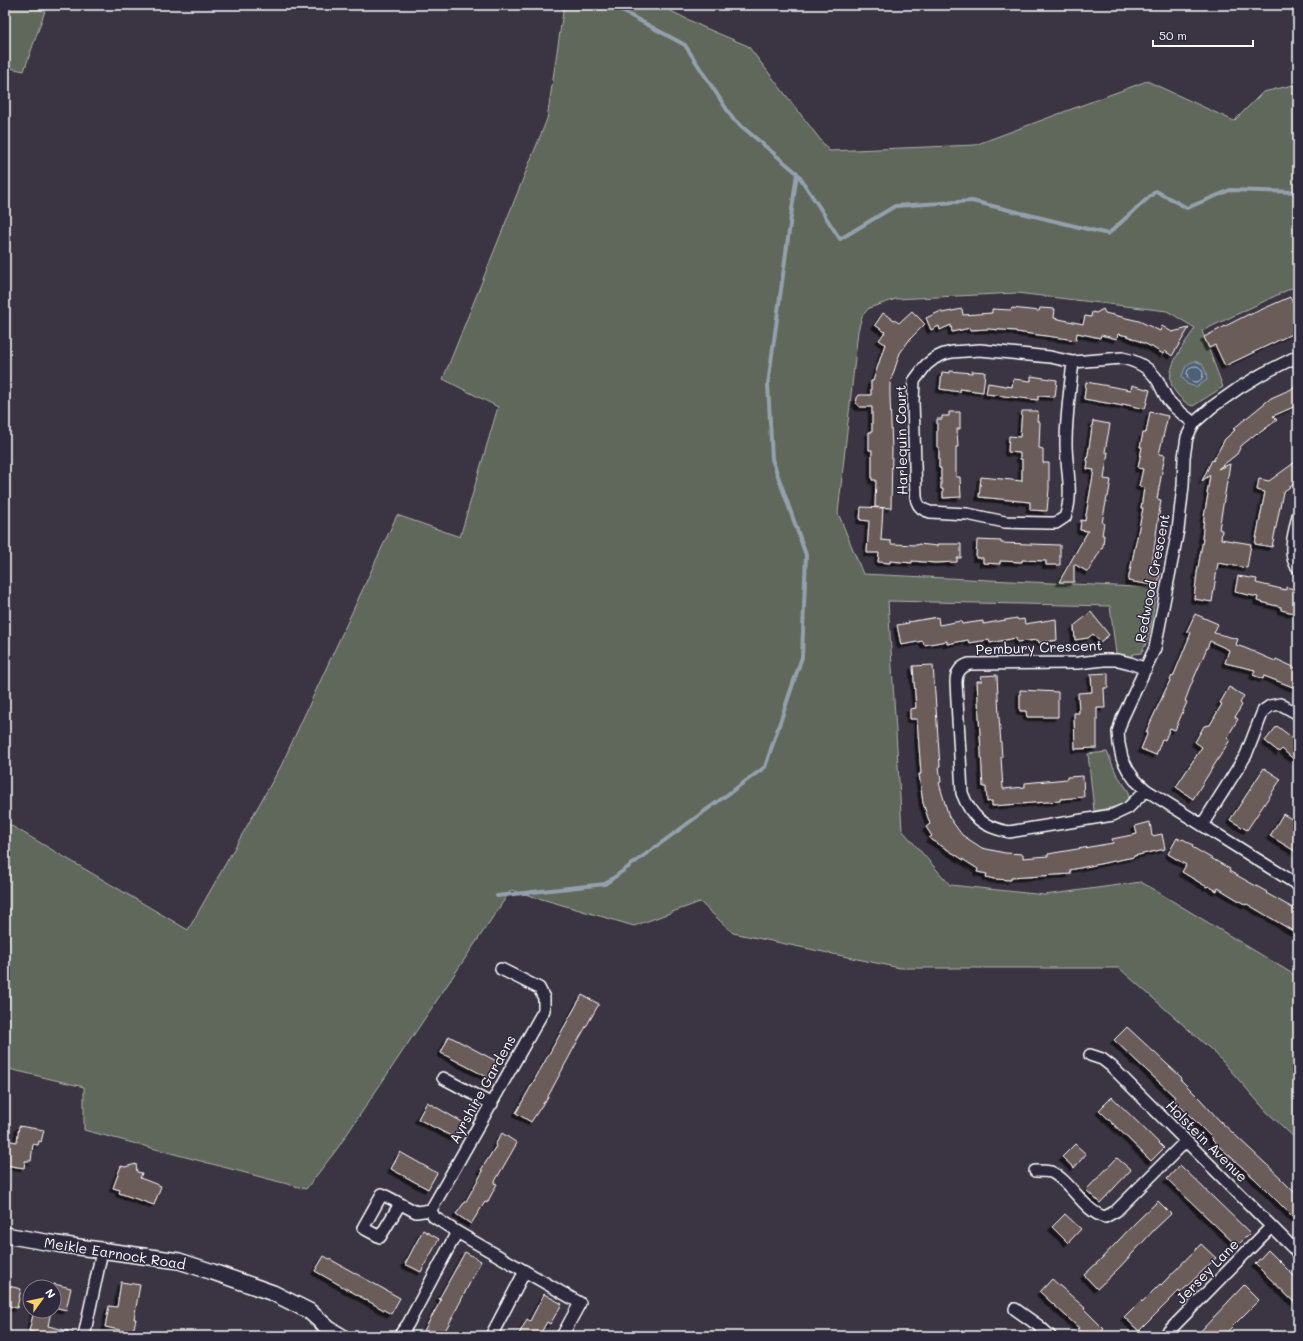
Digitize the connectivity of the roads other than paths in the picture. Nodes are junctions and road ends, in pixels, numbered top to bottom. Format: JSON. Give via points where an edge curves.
{"nodes":[{"id":1,"x":1298,"y":356,"type":"edge"},
{"id":2,"x":1073,"y":362,"type":"junction"},
{"id":3,"x":1194,"y":423,"type":"junction"},
{"id":4,"x":1298,"y":515,"type":"edge"},
{"id":5,"x":1298,"y":568,"type":"edge"},
{"id":6,"x":1146,"y":669,"type":"junction"},
{"id":7,"x":1298,"y":714,"type":"edge"},
{"id":8,"x":1146,"y":790,"type":"junction"},
{"id":9,"x":1202,"y":825,"type":"junction"},
{"id":10,"x":1298,"y":886,"type":"edge"},
{"id":11,"x":501,"y":969,"type":"dead end"},
{"id":12,"x":1090,"y":1056,"type":"dead end"},
{"id":13,"x":442,"y":1078,"type":"dead end"},
{"id":14,"x":492,"y":1104,"type":"junction"},
{"id":15,"x":1186,"y":1142,"type":"junction"},
{"id":16,"x":1035,"y":1171,"type":"dead end"},
{"id":17,"x":400,"y":1204,"type":"dead end"},
{"id":18,"x":431,"y":1210,"type":"junction"},
{"id":19,"x":1271,"y":1227,"type":"junction"},
{"id":20,"x":457,"y":1232,"type":"junction"},
{"id":21,"x":5,"y":1235,"type":"edge"},
{"id":22,"x":102,"y":1251,"type":"junction"},
{"id":23,"x":1298,"y":1253,"type":"edge"},
{"id":24,"x":525,"y":1271,"type":"junction"},
{"id":25,"x":1015,"y":1309,"type":"dead end"},
{"id":26,"x":408,"y":1324,"type":"junction"},
{"id":27,"x":335,"y":1334,"type":"edge"},
{"id":28,"x":84,"y":1336,"type":"edge"},
{"id":29,"x":399,"y":1336,"type":"edge"},
{"id":30,"x":407,"y":1336,"type":"edge"},
{"id":31,"x":491,"y":1336,"type":"edge"},
{"id":32,"x":562,"y":1336,"type":"edge"},
{"id":33,"x":1050,"y":1336,"type":"edge"},
{"id":34,"x":1164,"y":1336,"type":"edge"}],
"edges":[{"from":1,"to":3,"type":"street","name":"Redwood Crescent","via":[[1239,388]]},
{"from":2,"to":2,"type":"street","name":"Harlequin Court","via":[[1066,419],[1069,478],[1069,506],[1066,517],[1056,523],[1004,522],[967,514],[930,512],[920,507],[916,497],[913,390],[914,380],[926,365],[944,354],[963,350],[1050,357]]},
{"from":2,"to":3,"type":"street","name":"Harlequin Court","via":[[1122,358],[1138,362],[1157,379],[1169,401]]},
{"from":3,"to":6,"type":"street","name":"Redwood Crescent","via":[[1187,437],[1178,530],[1156,648]]},
{"from":4,"to":5,"type":"street","via":[[1291,553],[1292,560]]},
{"from":6,"to":8,"type":"street","name":"Redwood Crescent","via":[[1118,732],[1122,758],[1128,770]]},
{"from":6,"to":8,"type":"street","name":"Pembury Crescent","via":[[1118,660],[969,664],[960,670],[956,682],[962,793],[967,806],[982,823],[1009,832],[1113,815],[1128,808]]},
{"from":7,"to":9,"type":"street","via":[[1280,704],[1263,711],[1246,755]]},
{"from":8,"to":9,"type":"street","name":"Redwood Crescent"},
{"from":9,"to":10,"type":"street","name":"Redwood Crescent"},
{"from":11,"to":14,"type":"street","name":"Ayrshire Gardens","via":[[539,988],[544,998],[544,1010]]},
{"from":12,"to":15,"type":"street","name":"Holstein Avenue","via":[[1102,1059],[1111,1066]]},
{"from":13,"to":14,"type":"street"},
{"from":14,"to":18,"type":"street","name":"Ayrshire Gardens"},
{"from":15,"to":16,"type":"street","via":[[1116,1211],[1105,1217],[1093,1211],[1051,1172]]},
{"from":15,"to":19,"type":"street","name":"Holstein Avenue"},
{"from":17,"to":18,"type":"street","via":[[416,1212]]},
{"from":18,"to":20,"type":"street","via":[[434,1217]]},
{"from":19,"to":23,"type":"street","name":"Holstein Avenue"},
{"from":19,"to":34,"type":"street","name":"Jersey Lane"},
{"from":20,"to":24,"type":"street"},
{"from":20,"to":26,"type":"street"},
{"from":21,"to":22,"type":"street","name":"Meikle Earnock Road"},
{"from":22,"to":27,"type":"street","name":"Meikle Earnock Road","via":[[179,1261],[214,1272],[272,1293],[309,1311]]},
{"from":22,"to":28,"type":"street"},
{"from":24,"to":31,"type":"street"},
{"from":24,"to":32,"type":"street","via":[[580,1303]]},
{"from":25,"to":33,"type":"street"},
{"from":26,"to":29,"type":"street"},
{"from":26,"to":30,"type":"street"}]}
